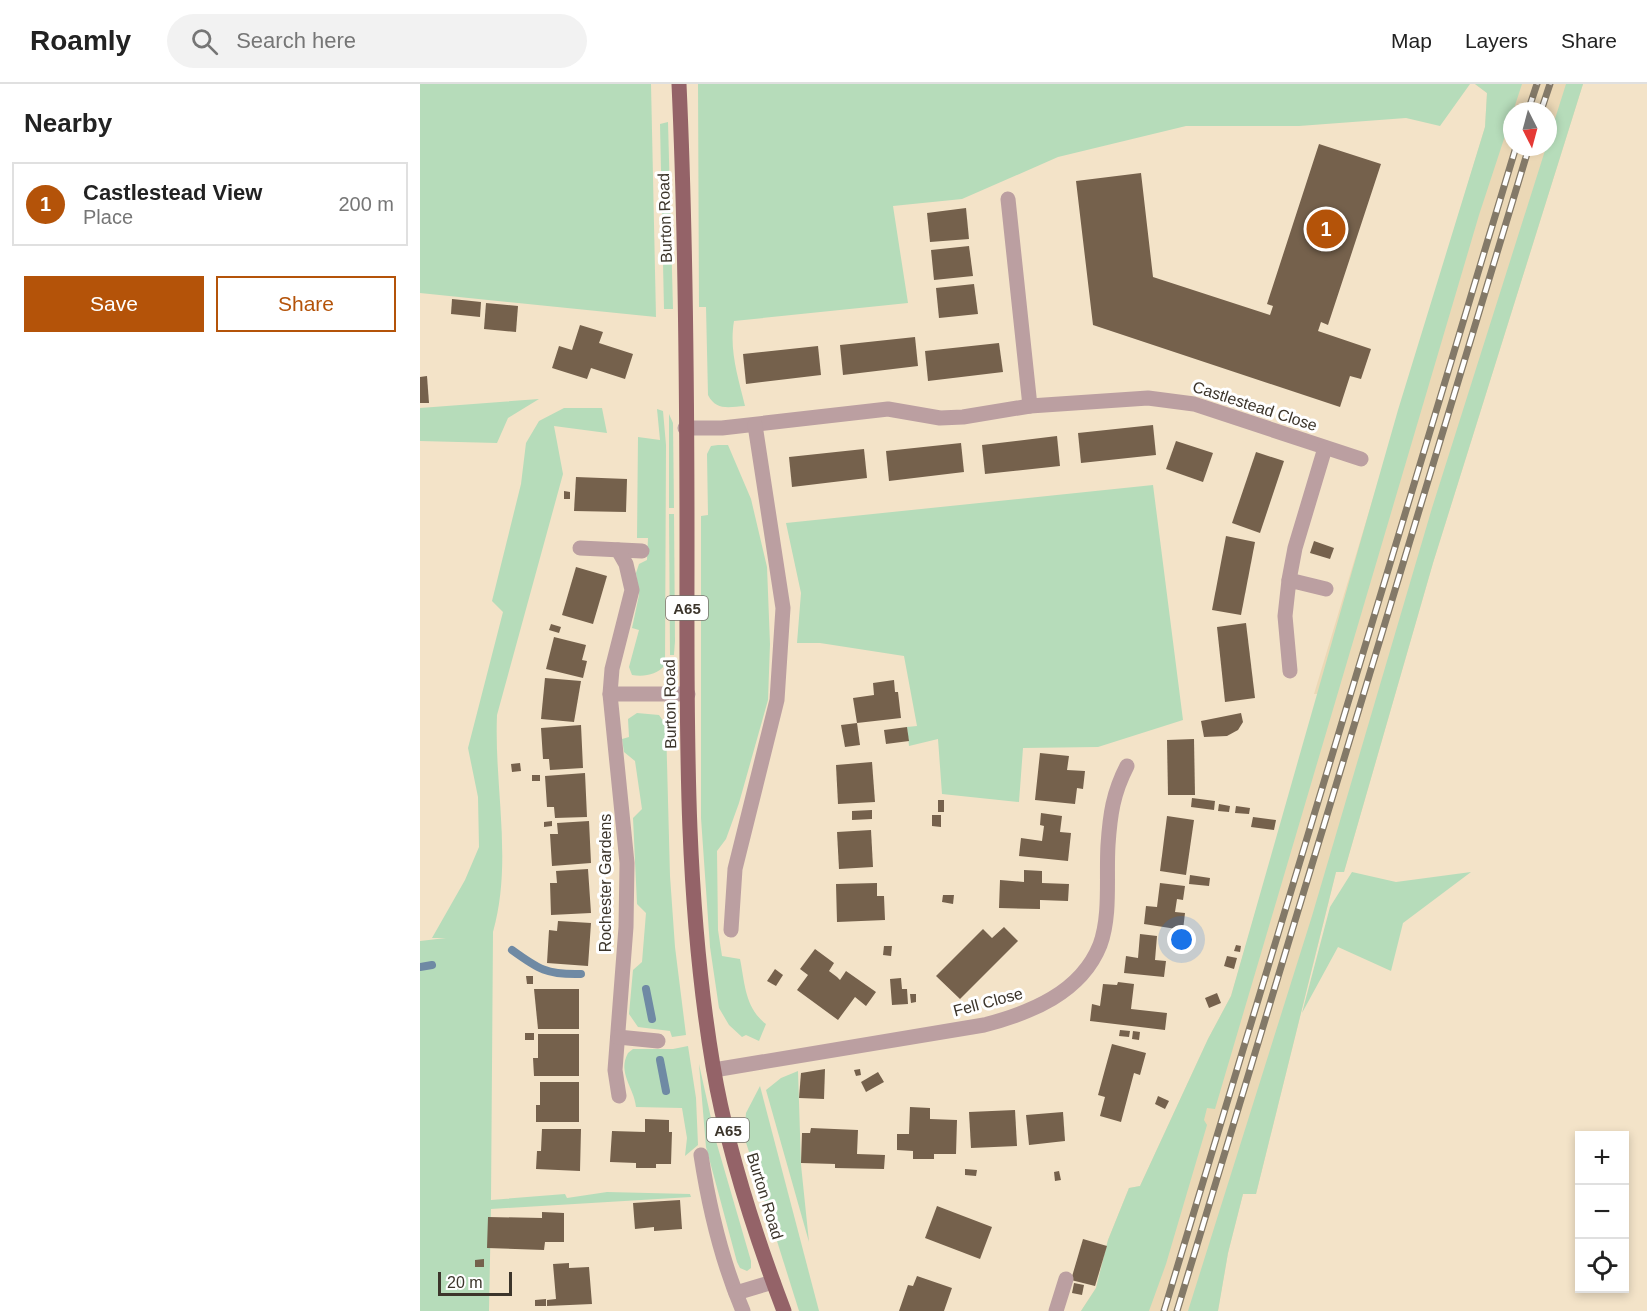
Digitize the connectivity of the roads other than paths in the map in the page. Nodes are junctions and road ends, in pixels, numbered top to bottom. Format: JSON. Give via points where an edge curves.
{"nodes":[{"id":1,"x":679,"y":84,"type":"edge"},
{"id":2,"x":1008,"y":199,"type":"dead end"},
{"id":3,"x":1030,"y":405,"type":"junction"},
{"id":4,"x":755,"y":425,"type":"junction"},
{"id":5,"x":686,"y":428,"type":"junction"},
{"id":6,"x":1325,"y":448,"type":"junction"},
{"id":7,"x":1362,"y":459,"type":"dead end"},
{"id":8,"x":580,"y":548,"type":"dead end"},
{"id":9,"x":618,"y":550,"type":"junction"},
{"id":10,"x":642,"y":551,"type":"dead end"},
{"id":11,"x":1288,"y":580,"type":"junction"},
{"id":12,"x":1326,"y":589,"type":"dead end"},
{"id":13,"x":1290,"y":671,"type":"dead end"},
{"id":14,"x":610,"y":694,"type":"junction"},
{"id":15,"x":688,"y":694,"type":"junction"},
{"id":16,"x":1127,"y":766,"type":"dead end"},
{"id":17,"x":731,"y":930,"type":"dead end"},
{"id":18,"x":618,"y":1037,"type":"junction"},
{"id":19,"x":658,"y":1041,"type":"dead end"},
{"id":20,"x":714,"y":1070,"type":"junction"},
{"id":21,"x":620,"y":1096,"type":"dead end"},
{"id":22,"x":701,"y":1155,"type":"dead end"},
{"id":23,"x":1066,"y":1279,"type":"dead end"},
{"id":24,"x":773,"y":1282,"type":"junction"},
{"id":25,"x":736,"y":1293,"type":"junction"},
{"id":26,"x":743,"y":1311,"type":"edge"},
{"id":27,"x":784,"y":1311,"type":"edge"},
{"id":28,"x":1056,"y":1311,"type":"edge"}],
"edges":[{"from":1,"to":5,"type":"main road","name":"Burton Road","number":"A65"},
{"from":2,"to":3,"type":"street"},
{"from":3,"to":4,"type":"street","name":"Castlestead Close","via":[[963,417],[939,418],[888,409]]},
{"from":3,"to":6,"type":"street","name":"Castlestead Close","via":[[1171,399]]},
{"from":4,"to":5,"type":"street","name":"Castlestead Close"},
{"from":4,"to":17,"type":"street","via":[[783,608],[777,700],[735,869]]},
{"from":5,"to":15,"type":"main road","name":"Burton Road","number":"A65"},
{"from":6,"to":7,"type":"street","name":"Castlestead Close"},
{"from":6,"to":11,"type":"street","name":"Castlestead Close"},
{"from":8,"to":9,"type":"street"},
{"from":9,"to":10,"type":"street"},
{"from":9,"to":14,"type":"street","name":"Rochester Gardens","via":[[632,590],[612,669]]},
{"from":11,"to":12,"type":"street"},
{"from":11,"to":13,"type":"street","name":"Castlestead Close","via":[[1285,616]]},
{"from":14,"to":15,"type":"street"},
{"from":14,"to":18,"type":"street","name":"Rochester Gardens","via":[[627,863]]},
{"from":15,"to":20,"type":"main road","name":"Burton Road","number":"A65","via":[[697,943]]},
{"from":16,"to":20,"type":"street","name":"Fell Close","via":[[1111,804],[1100,945],[1059,995],[1015,1017],[984,1025]]},
{"from":18,"to":19,"type":"street"},
{"from":18,"to":21,"type":"street","name":"Rochester Gardens","via":[[615,1071]]},
{"from":20,"to":24,"type":"main road","name":"Burton Road","number":"A65","via":[[746,1201]]},
{"from":22,"to":25,"type":"street"},
{"from":23,"to":28,"type":"street"},
{"from":24,"to":25,"type":"street"},
{"from":24,"to":27,"type":"main road","name":"Burton Road","number":"A65"},
{"from":25,"to":26,"type":"street"}]}
